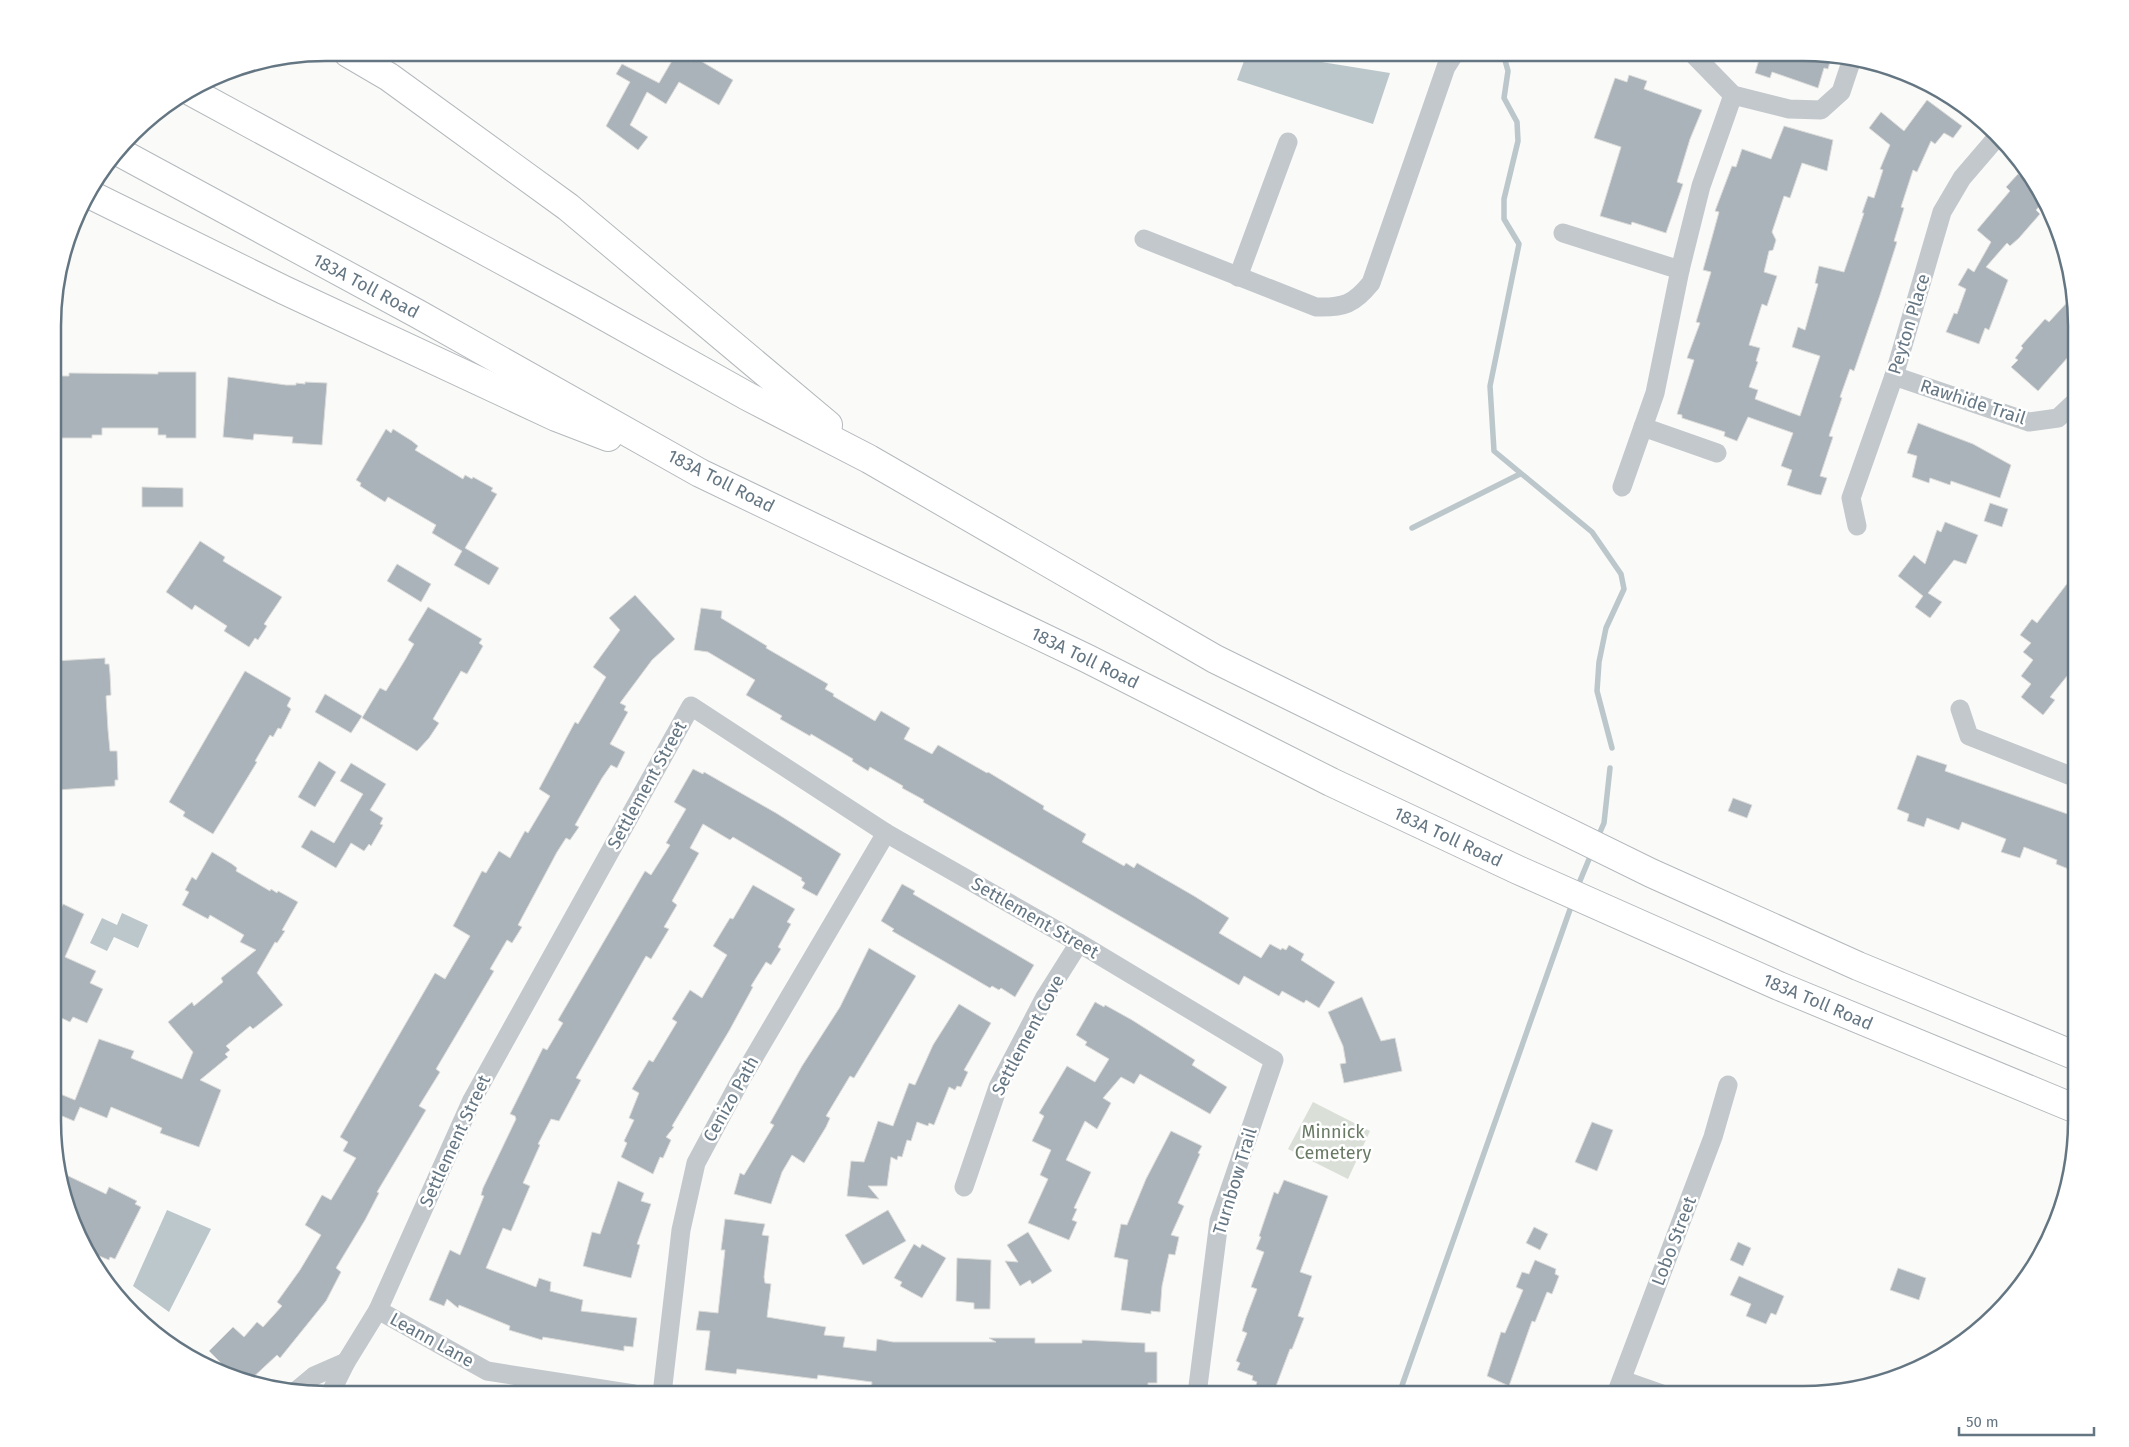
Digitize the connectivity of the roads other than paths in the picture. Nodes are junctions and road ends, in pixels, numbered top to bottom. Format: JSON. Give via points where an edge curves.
{"nodes":[{"id":1,"x":363,"y":61,"type":"edge"},
{"id":2,"x":1449,"y":61,"type":"edge"},
{"id":3,"x":1700,"y":61,"type":"edge"},
{"id":4,"x":1850,"y":65,"type":"edge"},
{"id":5,"x":198,"y":95,"type":"edge"},
{"id":6,"x":1733,"y":95,"type":"junction"},
{"id":7,"x":1288,"y":142,"type":"dead end"},
{"id":8,"x":1993,"y":142,"type":"edge"},
{"id":9,"x":124,"y":155,"type":"edge"},
{"id":10,"x":95,"y":197,"type":"edge"},
{"id":11,"x":1563,"y":233,"type":"dead end"},
{"id":12,"x":1144,"y":239,"type":"dead end"},
{"id":13,"x":1680,"y":270,"type":"junction"},
{"id":14,"x":1238,"y":277,"type":"junction"},
{"id":15,"x":1894,"y":376,"type":"junction"},
{"id":16,"x":2068,"y":409,"type":"edge"},
{"id":17,"x":1643,"y":427,"type":"junction"},
{"id":18,"x":1717,"y":453,"type":"dead end"},
{"id":19,"x":870,"y":460,"type":"junction"},
{"id":20,"x":700,"y":473,"type":"junction"},
{"id":21,"x":1622,"y":487,"type":"dead end"},
{"id":22,"x":1857,"y":526,"type":"dead end"},
{"id":23,"x":1960,"y":709,"type":"dead end"},
{"id":24,"x":2068,"y":771,"type":"edge"},
{"id":25,"x":886,"y":833,"type":"junction"},
{"id":26,"x":1080,"y":943,"type":"junction"},
{"id":27,"x":2068,"y":1053,"type":"edge"},
{"id":28,"x":1274,"y":1060,"type":"joint"},
{"id":29,"x":1728,"y":1085,"type":"dead end"},
{"id":30,"x":2068,"y":1106,"type":"edge"},
{"id":31,"x":964,"y":1187,"type":"dead end"},
{"id":32,"x":378,"y":1310,"type":"junction"},
{"id":33,"x":346,"y":1362,"type":"junction"},
{"id":34,"x":304,"y":1384,"type":"edge"},
{"id":35,"x":334,"y":1386,"type":"edge"},
{"id":36,"x":583,"y":1386,"type":"edge"},
{"id":37,"x":663,"y":1386,"type":"edge"},
{"id":38,"x":1198,"y":1386,"type":"edge"},
{"id":39,"x":1619,"y":1386,"type":"edge"}],
"edges":[{"from":1,"to":19,"type":"highway","via":[[568,207]]},
{"from":2,"to":14,"type":"street","via":[[1371,283],[1358,299],[1334,308],[1316,308]]},
{"from":3,"to":6,"type":"street"},
{"from":4,"to":6,"type":"street","via":[[1841,92],[1821,110],[1789,109]]},
{"from":5,"to":19,"type":"highway"},
{"from":6,"to":13,"type":"street","via":[[1701,186]]},
{"from":7,"to":14,"type":"street"},
{"from":8,"to":15,"type":"street","name":"Peyton Place","via":[[1962,178],[1942,212]]},
{"from":9,"to":20,"type":"highway","name":"183A Toll Road"},
{"from":10,"to":20,"type":"highway","via":[[284,290],[556,417]]},
{"from":11,"to":13,"type":"street"},
{"from":12,"to":14,"type":"street"},
{"from":13,"to":17,"type":"street","via":[[1655,393]]},
{"from":15,"to":16,"type":"street","name":"Rawhide Trail","via":[[2029,422],[2058,418]]},
{"from":15,"to":22,"type":"street","name":"Peyton Place","via":[[1851,498]]},
{"from":17,"to":18,"type":"street"},
{"from":17,"to":21,"type":"street"},
{"from":19,"to":27,"type":"highway","via":[[1215,660],[1542,821],[1849,962]]},
{"from":20,"to":30,"type":"highway","name":"183A Toll Road","via":[[1088,659],[1330,782],[1518,870],[1780,986]]},
{"from":23,"to":24,"type":"street","via":[[1969,736]]},
{"from":25,"to":26,"type":"street","name":"Settlement Street"},
{"from":25,"to":32,"type":"street","name":"Settlement Street","via":[[691,706],[472,1100]]},
{"from":25,"to":37,"type":"street","name":"Cenizo Path","via":[[740,1081],[696,1163],[681,1230]]},
{"from":26,"to":28,"type":"street","name":"Settlement Street"},
{"from":26,"to":31,"type":"street","name":"Settlement Cove","via":[[1045,997],[998,1087]]},
{"from":28,"to":38,"type":"street","name":"Turnbow Trail","via":[[1219,1221]]},
{"from":29,"to":39,"type":"street","name":"Lobo Street","via":[[1713,1137]]},
{"from":32,"to":33,"type":"street","name":"Settlement Street"},
{"from":32,"to":36,"type":"street","name":"Leann Lane","via":[[487,1371]]},
{"from":33,"to":34,"type":"street","via":[[314,1376]]},
{"from":33,"to":35,"type":"street","name":"Settlement Street"}]}
